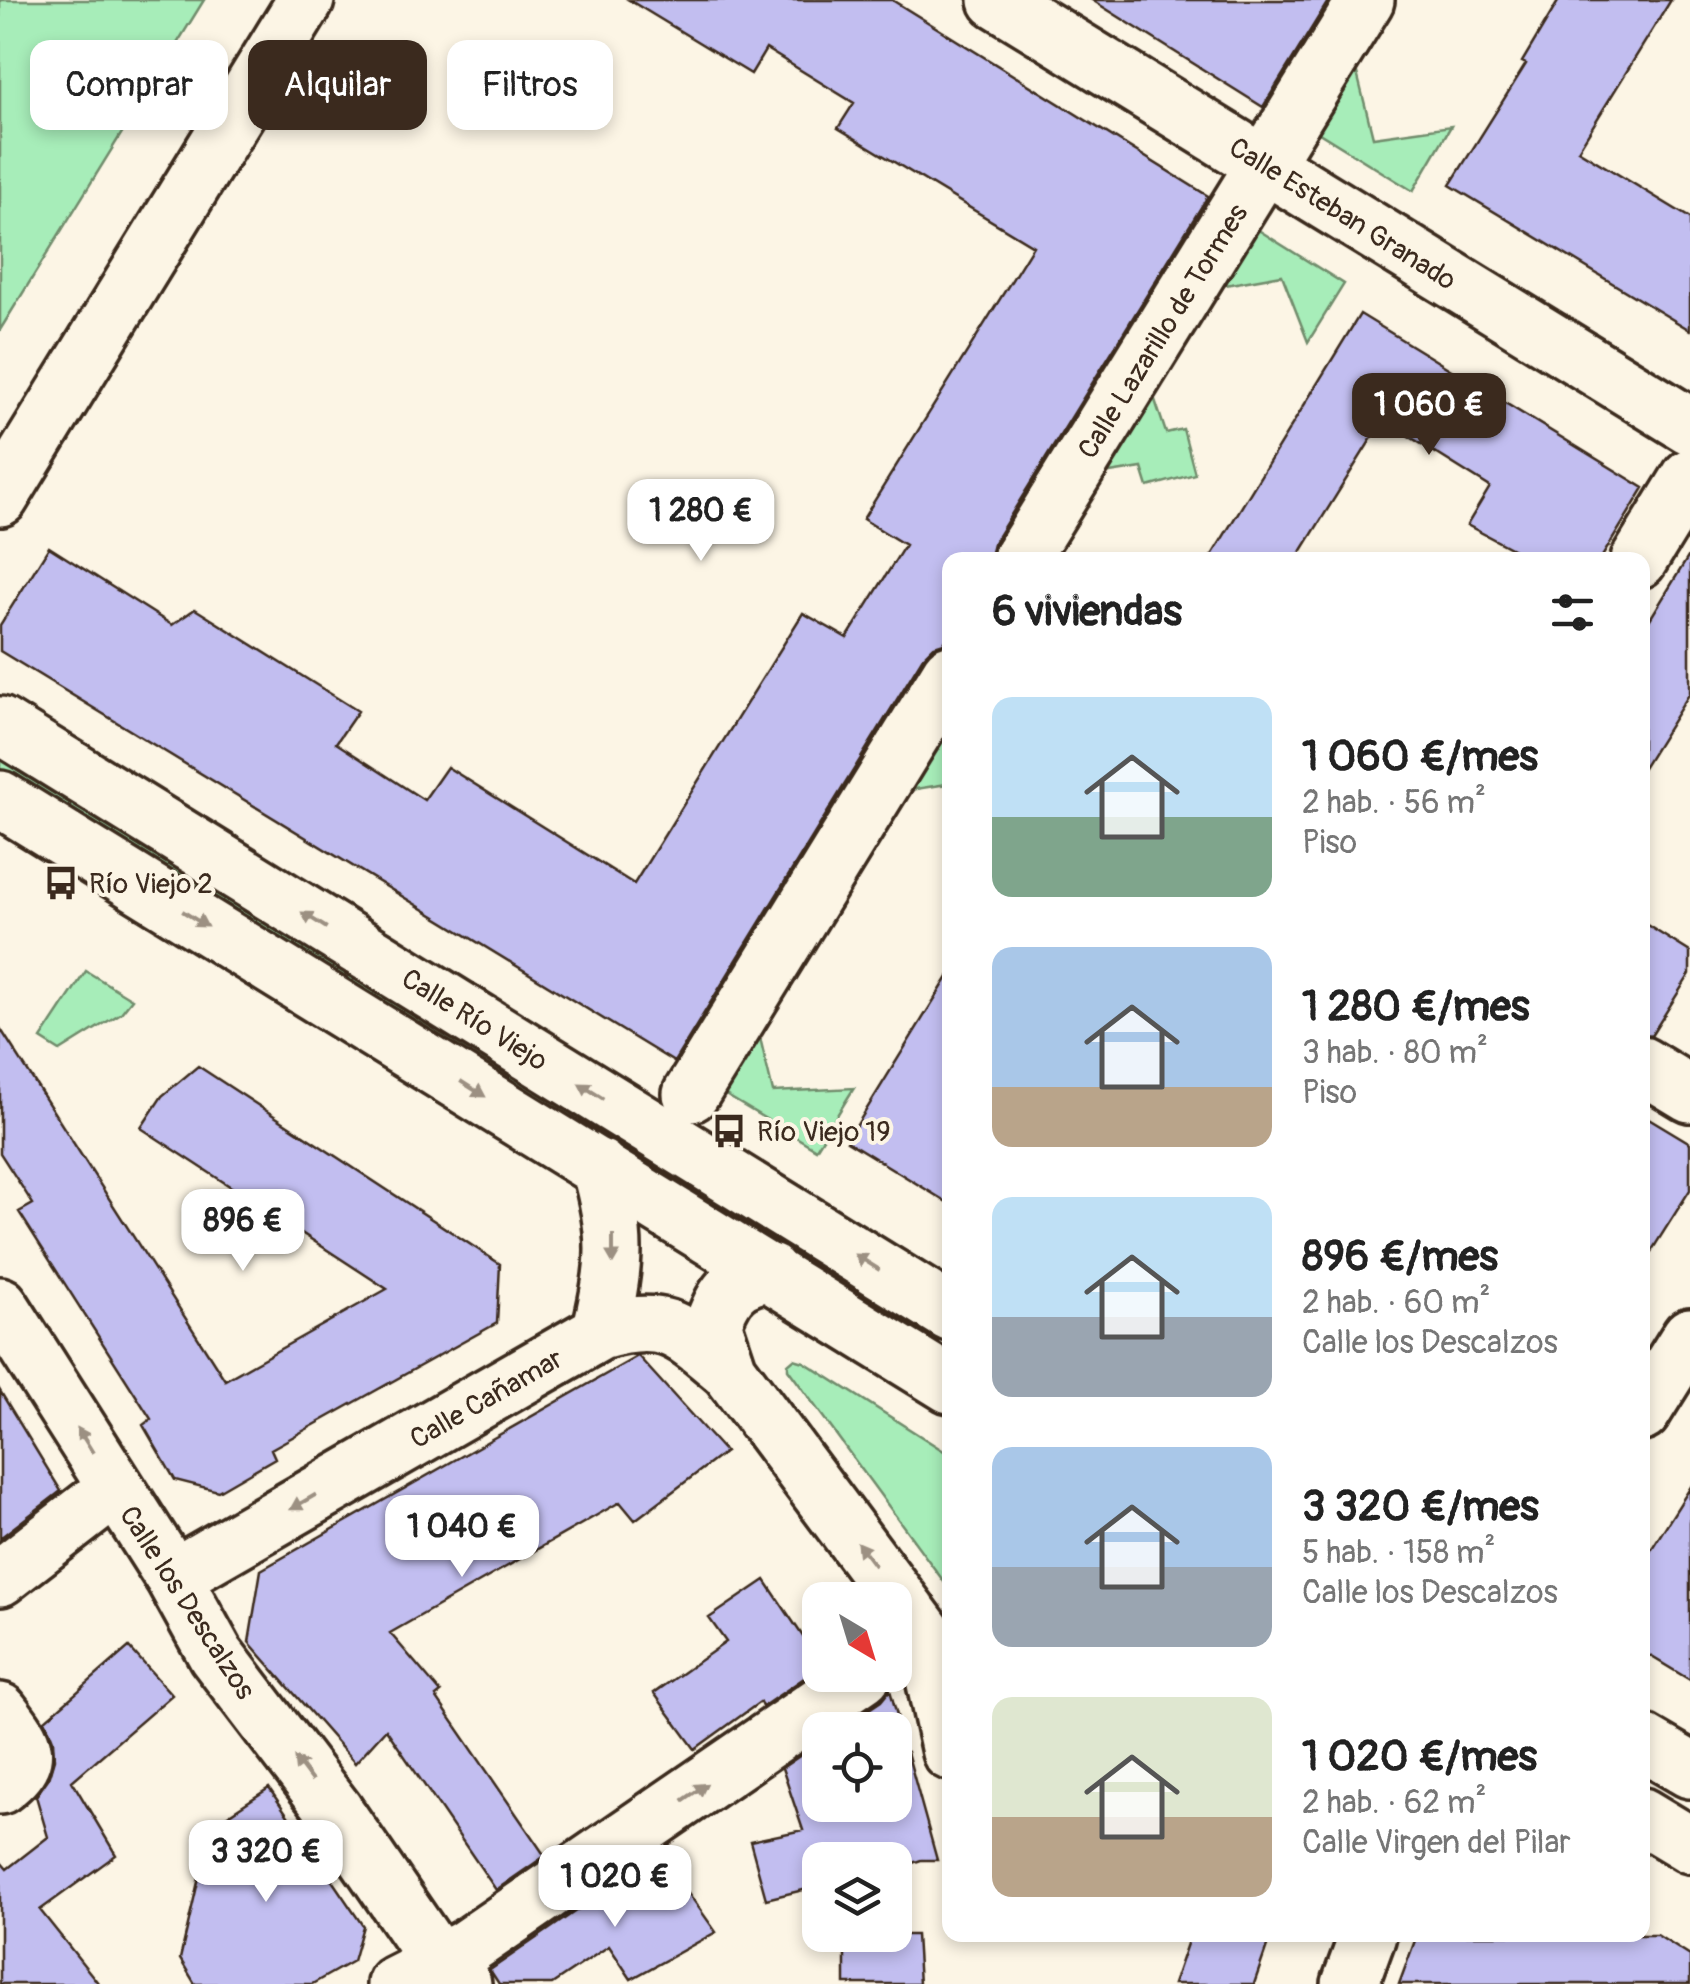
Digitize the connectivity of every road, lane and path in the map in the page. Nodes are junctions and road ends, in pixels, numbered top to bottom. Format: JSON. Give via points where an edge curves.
{"nodes":[{"id":1,"x":306,"y":0,"type":"edge"},
{"id":2,"x":997,"y":0,"type":"edge"},
{"id":3,"x":1366,"y":0,"type":"edge"},
{"id":4,"x":1264,"y":165,"type":"junction"},
{"id":5,"x":1690,"y":426,"type":"edge"},
{"id":6,"x":1690,"y":477,"type":"edge"},
{"id":7,"x":0,"y":498,"type":"edge"},
{"id":8,"x":1025,"y":552,"type":"edge"},
{"id":9,"x":1644,"y":552,"type":"edge"},
{"id":10,"x":942,"y":687,"type":"edge"},
{"id":11,"x":0,"y":725,"type":"edge"},
{"id":12,"x":0,"y":800,"type":"edge"},
{"id":13,"x":1650,"y":1070,"type":"edge"},
{"id":14,"x":691,"y":1094,"type":"dead end"},
{"id":15,"x":1690,"y":1094,"type":"edge"},
{"id":16,"x":600,"y":1167,"type":"junction"},
{"id":17,"x":770,"y":1272,"type":"junction"},
{"id":18,"x":0,"y":1305,"type":"edge"},
{"id":19,"x":942,"y":1308,"type":"edge"},
{"id":20,"x":600,"y":1332,"type":"junction"},
{"id":21,"x":1690,"y":1336,"type":"edge"},
{"id":22,"x":730,"y":1371,"type":"junction"},
{"id":23,"x":942,"y":1380,"type":"edge"},
{"id":24,"x":1650,"y":1400,"type":"edge"},
{"id":25,"x":116,"y":1489,"type":"junction"},
{"id":26,"x":172,"y":1577,"type":"junction"},
{"id":27,"x":0,"y":1578,"type":"edge"},
{"id":28,"x":870,"y":1582,"type":"edge"},
{"id":29,"x":912,"y":1648,"type":"edge"},
{"id":30,"x":839,"y":1692,"type":"edge"},
{"id":31,"x":0,"y":1711,"type":"edge"},
{"id":32,"x":942,"y":1730,"type":"edge"},
{"id":33,"x":1650,"y":1747,"type":"edge"},
{"id":34,"x":1690,"y":1770,"type":"edge"},
{"id":35,"x":0,"y":1786,"type":"edge"},
{"id":36,"x":1650,"y":1821,"type":"edge"},
{"id":37,"x":1690,"y":1845,"type":"edge"},
{"id":38,"x":1365,"y":1942,"type":"edge"},
{"id":39,"x":432,"y":1977,"type":"edge"},
{"id":40,"x":1350,"y":1984,"type":"edge"}],
"edges":[{"from":1,"to":7,"type":"street"},
{"from":2,"to":4,"type":"street","name":"Calle Esteban Granado"},
{"from":3,"to":4,"type":"street","name":"Calle Lazarillo de Tormes"},
{"from":4,"to":5,"type":"street","name":"Calle Esteban Granado"},
{"from":4,"to":8,"type":"street","name":"Calle Lazarillo de Tormes"},
{"from":6,"to":9,"type":"street"},
{"from":10,"to":14,"type":"street"},
{"from":19,"to":11,"type":"street","name":"Calle Río Viejo","one_way":true},
{"from":12,"to":16,"type":"street","one_way":true},
{"from":13,"to":15,"type":"street"},
{"from":16,"to":17,"type":"street"},
{"from":16,"to":20,"type":"street","one_way":true,"via":[[613,1218],[614,1263]]},
{"from":17,"to":22,"type":"street","via":[[746,1277],[720,1306],[713,1324]]},
{"from":17,"to":23,"type":"street"},
{"from":25,"to":18,"type":"street","name":"Calle los Descalzos","one_way":true},
{"from":20,"to":22,"type":"street","via":[[634,1322],[663,1324]]},
{"from":20,"to":26,"type":"street","name":"Calle Cañamar","one_way":true},
{"from":21,"to":24,"type":"street"},
{"from":28,"to":22,"type":"street","one_way":true},
{"from":25,"to":26,"type":"street","name":"Calle los Descalzos"},
{"from":25,"to":27,"type":"street"},
{"from":39,"to":26,"type":"street","name":"Calle los Descalzos","one_way":true,"via":[[335,1811],[216,1656]]},
{"from":29,"to":32,"type":"street"},
{"from":39,"to":30,"type":"street","one_way":true},
{"from":31,"to":35,"type":"street","via":[[24,1748],[16,1775]]},
{"from":33,"to":34,"type":"street"},
{"from":36,"to":37,"type":"street"},
{"from":38,"to":40,"type":"street"}]}
